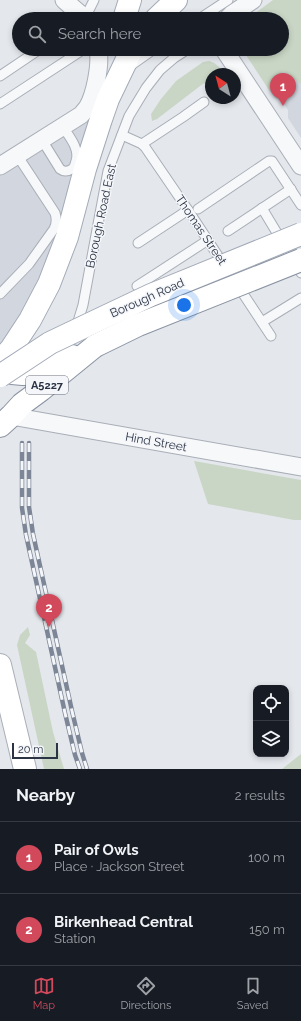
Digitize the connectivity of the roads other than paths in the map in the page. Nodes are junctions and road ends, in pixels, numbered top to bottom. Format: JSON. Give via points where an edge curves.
{"nodes":[{"id":1,"x":64,"y":0,"type":"edge"},
{"id":2,"x":94,"y":0,"type":"edge"},
{"id":3,"x":130,"y":0,"type":"edge"},
{"id":4,"x":176,"y":0,"type":"edge"},
{"id":5,"x":228,"y":0,"type":"edge"},
{"id":6,"x":253,"y":0,"type":"edge"},
{"id":7,"x":79,"y":12,"type":"edge"},
{"id":8,"x":89,"y":12,"type":"edge"},
{"id":9,"x":126,"y":12,"type":"edge"},
{"id":10,"x":163,"y":12,"type":"edge"},
{"id":11,"x":210,"y":12,"type":"edge"},
{"id":12,"x":235,"y":12,"type":"edge"},
{"id":13,"x":30,"y":56,"type":"edge"},
{"id":14,"x":73,"y":56,"type":"edge"},
{"id":15,"x":98,"y":56,"type":"edge"},
{"id":16,"x":120,"y":56,"type":"edge"},
{"id":17,"x":129,"y":56,"type":"edge"},
{"id":18,"x":145,"y":56,"type":"edge"},
{"id":19,"x":177,"y":56,"type":"edge"},
{"id":20,"x":227,"y":56,"type":"edge"},
{"id":21,"x":0,"y":76,"type":"edge"},
{"id":22,"x":119,"y":76,"type":"junction"},
{"id":23,"x":204,"y":102,"type":"dead end"},
{"id":24,"x":0,"y":104,"type":"edge"},
{"id":25,"x":63,"y":126,"type":"junction"},
{"id":26,"x":122,"y":135,"type":"junction"},
{"id":27,"x":42,"y":140,"type":"junction"},
{"id":28,"x":142,"y":144,"type":"junction"},
{"id":29,"x":17,"y":155,"type":"junction"},
{"id":30,"x":0,"y":166,"type":"edge"},
{"id":31,"x":301,"y":166,"type":"edge"},
{"id":32,"x":291,"y":189,"type":"junction"},
{"id":33,"x":301,"y":205,"type":"edge"},
{"id":34,"x":262,"y":208,"type":"junction"},
{"id":35,"x":193,"y":209,"type":"junction"},
{"id":36,"x":228,"y":231,"type":"dead end"},
{"id":37,"x":301,"y":234,"type":"edge"},
{"id":38,"x":208,"y":240,"type":"junction"},
{"id":39,"x":138,"y":243,"type":"dead end"},
{"id":40,"x":301,"y":260,"type":"edge"},
{"id":41,"x":301,"y":273,"type":"edge"},
{"id":42,"x":137,"y":286,"type":"dead end"},
{"id":43,"x":0,"y":294,"type":"edge"},
{"id":44,"x":301,"y":298,"type":"edge"},
{"id":45,"x":262,"y":322,"type":"junction"},
{"id":46,"x":271,"y":336,"type":"dead end"},
{"id":47,"x":95,"y":346,"type":"junction"},
{"id":48,"x":66,"y":359,"type":"junction"},
{"id":49,"x":0,"y":361,"type":"edge"},
{"id":50,"x":0,"y":367,"type":"edge"},
{"id":51,"x":0,"y":376,"type":"edge"},
{"id":52,"x":6,"y":421,"type":"edge"},
{"id":53,"x":301,"y":467,"type":"edge"},
{"id":54,"x":0,"y":665,"type":"edge"},
{"id":55,"x":25,"y":769,"type":"edge"}],
"edges":[{"from":1,"to":7,"type":"street"},
{"from":2,"to":8,"type":"lane"},
{"from":3,"to":9,"type":"main road"},
{"from":4,"to":10,"type":"main road"},
{"from":5,"to":11,"type":"lane"},
{"from":6,"to":12,"type":"street"},
{"from":13,"to":21,"type":"lane"},
{"from":14,"to":24,"type":"lane"},
{"from":15,"to":25,"type":"street","via":[[99,67],[93,95],[87,107],[81,115]]},
{"from":16,"to":22,"type":"main road"},
{"from":17,"to":22,"type":"main road"},
{"from":18,"to":22,"type":"lane"},
{"from":19,"to":26,"type":"lane","name":"Borough Road East","via":[[160,70],[146,88],[129,116]]},
{"from":20,"to":31,"type":"street"},
{"from":22,"to":49,"type":"main road","via":[[101,119],[67,237],[49,284],[30,320]]},
{"from":23,"to":28,"type":"lane"},
{"from":25,"to":27,"type":"street"},
{"from":25,"to":27,"type":"lane","via":[[77,152],[72,169],[60,169]]},
{"from":26,"to":28,"type":"lane","name":"Thomas Street"},
{"from":26,"to":48,"type":"lane","name":"Borough Road East","via":[[108,171],[83,305]]},
{"from":27,"to":29,"type":"street"},
{"from":28,"to":35,"type":"lane","name":"Thomas Street"},
{"from":29,"to":30,"type":"street"},
{"from":29,"to":43,"type":"lane","via":[[56,213],[57,219],[54,229],[30,264]]},
{"from":32,"to":33,"type":"lane"},
{"from":32,"to":34,"type":"lane"},
{"from":32,"to":35,"type":"lane","via":[[270,161]]},
{"from":34,"to":36,"type":"lane"},
{"from":34,"to":41,"type":"lane"},
{"from":35,"to":38,"type":"lane","name":"Thomas Street"},
{"from":35,"to":39,"type":"lane"},
{"from":37,"to":51,"type":"main road","name":"Borough Road","bridge":true,"via":[[151,295],[50,343]]},
{"from":38,"to":42,"type":"lane"},
{"from":38,"to":45,"type":"lane","name":"Thomas Street"},
{"from":40,"to":47,"type":"main road","name":"Borough Road","number":"A5227","bridge":true,"via":[[138,325]]},
{"from":44,"to":45,"type":"lane"},
{"from":45,"to":46,"type":"lane","name":"Thomas Street"},
{"from":47,"to":48,"type":"main road","number":"A5227"},
{"from":47,"to":52,"type":"main road","number":"A5227","via":[[22,404]]},
{"from":48,"to":50,"type":"main road","number":"A5227","via":[[33,373],[12,373]]},
{"from":52,"to":53,"type":"street","name":"Hind Street"},
{"from":54,"to":55,"type":"main road"}]}
